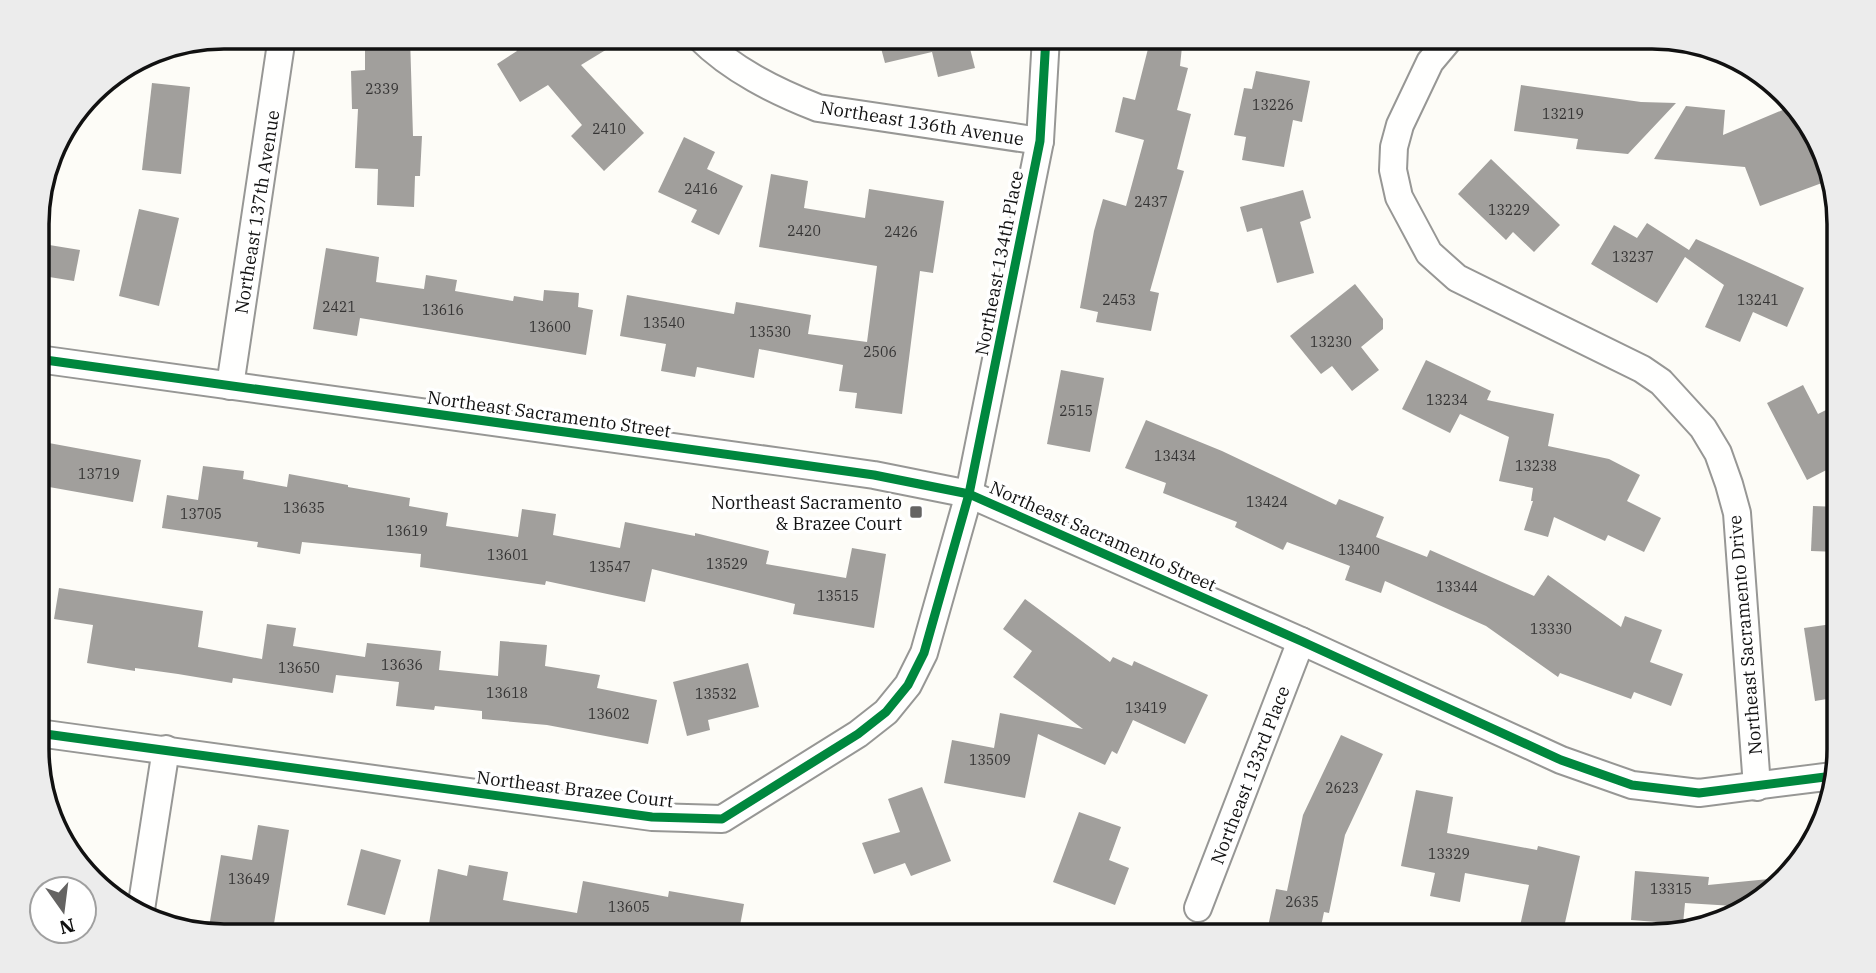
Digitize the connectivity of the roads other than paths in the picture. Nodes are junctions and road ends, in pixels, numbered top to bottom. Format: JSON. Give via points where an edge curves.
{"nodes":[{"id":1,"x":280,"y":49,"type":"edge"},
{"id":2,"x":714,"y":49,"type":"edge"},
{"id":3,"x":1045,"y":49,"type":"edge"},
{"id":4,"x":1441,"y":49,"type":"edge"},
{"id":5,"x":1040,"y":141,"type":"junction"},
{"id":6,"x":49,"y":361,"type":"edge"},
{"id":7,"x":230,"y":386,"type":"junction"},
{"id":8,"x":969,"y":494,"type":"junction"},
{"id":9,"x":1301,"y":641,"type":"junction"},
{"id":10,"x":49,"y":734,"type":"edge"},
{"id":11,"x":166,"y":749,"type":"junction"},
{"id":12,"x":1825,"y":777,"type":"edge"},
{"id":13,"x":1757,"y":787,"type":"junction"},
{"id":14,"x":142,"y":903,"type":"edge"},
{"id":15,"x":1198,"y":908,"type":"dead end"}],
"edges":[{"from":1,"to":7,"type":"street","name":"Northeast 137th Avenue"},
{"from":2,"to":5,"type":"street","name":"Northeast 136th Avenue","via":[[743,72],[818,108]]},
{"from":3,"to":5,"type":"street","name":"Northeast 134th Place"},
{"from":4,"to":13,"type":"street","name":"Northeast Sacramento Drive","via":[[1400,125],[1393,170],[1399,197],[1429,253],[1457,278],[1642,369],[1703,428],[1718,453],[1737,513]]},
{"from":5,"to":8,"type":"street","name":"Northeast 134th Place"},
{"from":6,"to":7,"type":"street","name":"Northeast Sacramento Street"},
{"from":7,"to":8,"type":"street","name":"Northeast Sacramento Street","via":[[874,475]]},
{"from":8,"to":9,"type":"street","name":"Northeast Sacramento Street"},
{"from":8,"to":11,"type":"street","name":"Northeast Brazee Court","via":[[923,653],[908,685],[886,712],[858,734],[722,819],[652,817]]},
{"from":9,"to":13,"type":"street","name":"Northeast Sacramento Street","via":[[1600,775],[1632,785],[1699,793]]},
{"from":9,"to":15,"type":"street","name":"Northeast 133rd Place"},
{"from":10,"to":11,"type":"street","name":"Northeast Brazee Court"},
{"from":11,"to":14,"type":"street"},
{"from":12,"to":13,"type":"street","name":"Northeast Sacramento Street"}]}
